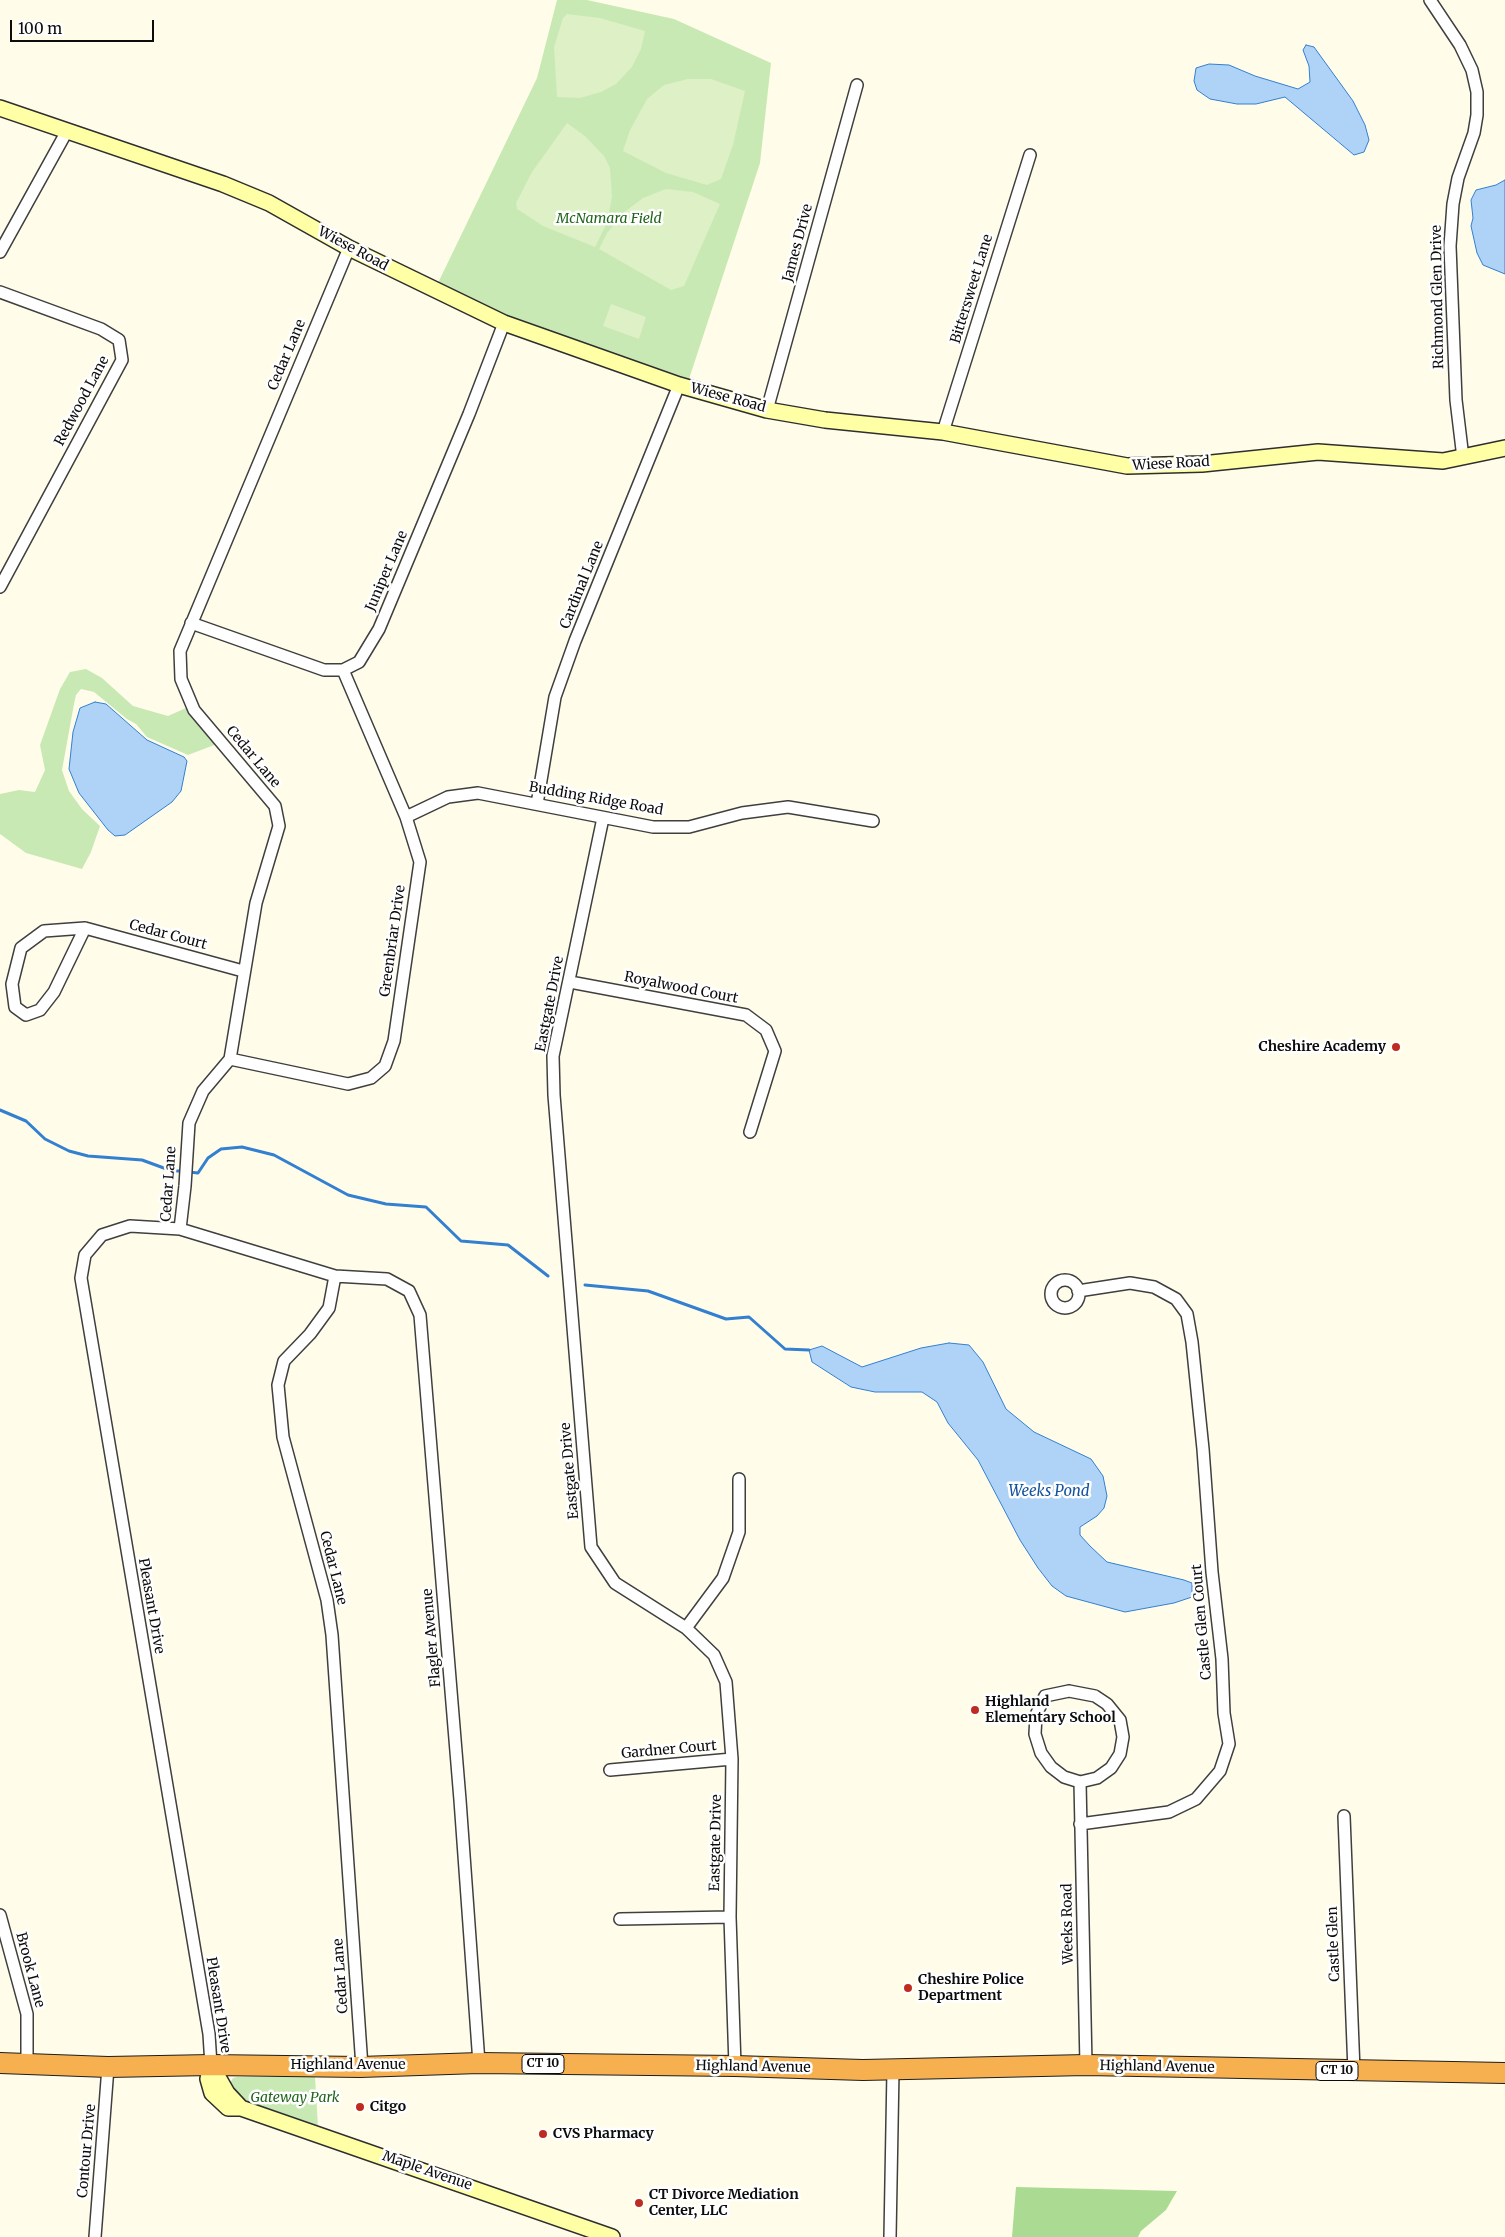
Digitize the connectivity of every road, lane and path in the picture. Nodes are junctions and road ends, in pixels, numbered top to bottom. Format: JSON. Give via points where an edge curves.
{"nodes":[{"id":1,"x":1430,"y":0,"type":"edge"},
{"id":2,"x":858,"y":85,"type":"dead end"},
{"id":3,"x":0,"y":108,"type":"edge"},
{"id":4,"x":67,"y":131,"type":"junction"},
{"id":5,"x":1030,"y":154,"type":"dead end"},
{"id":6,"x":349,"y":248,"type":"junction"},
{"id":7,"x":0,"y":252,"type":"edge"},
{"id":8,"x":0,"y":292,"type":"edge"},
{"id":9,"x":504,"y":323,"type":"junction"},
{"id":10,"x":679,"y":385,"type":"junction"},
{"id":11,"x":767,"y":410,"type":"junction"},
{"id":12,"x":943,"y":432,"type":"junction"},
{"id":13,"x":1505,"y":448,"type":"edge"},
{"id":14,"x":1463,"y":458,"type":"junction"},
{"id":15,"x":0,"y":587,"type":"edge"},
{"id":16,"x":191,"y":623,"type":"junction"},
{"id":17,"x":343,"y":670,"type":"junction"},
{"id":18,"x":538,"y":804,"type":"junction"},
{"id":19,"x":406,"y":817,"type":"junction"},
{"id":20,"x":603,"y":818,"type":"junction"},
{"id":21,"x":872,"y":821,"type":"dead end"},
{"id":22,"x":84,"y":928,"type":"junction"},
{"id":23,"x":243,"y":971,"type":"junction"},
{"id":24,"x":570,"y":982,"type":"junction"},
{"id":25,"x":230,"y":1059,"type":"junction"},
{"id":26,"x":750,"y":1132,"type":"dead end"},
{"id":27,"x":180,"y":1229,"type":"junction"},
{"id":28,"x":335,"y":1276,"type":"junction"},
{"id":29,"x":1078,"y":1291,"type":"dead end"},
{"id":30,"x":740,"y":1479,"type":"dead end"},
{"id":31,"x":686,"y":1628,"type":"junction"},
{"id":32,"x":732,"y":1759,"type":"junction"},
{"id":33,"x":610,"y":1770,"type":"dead end"},
{"id":34,"x":1080,"y":1782,"type":"junction"},
{"id":35,"x":1344,"y":1816,"type":"dead end"},
{"id":36,"x":1080,"y":1824,"type":"junction"},
{"id":37,"x":0,"y":1915,"type":"edge"},
{"id":38,"x":730,"y":1917,"type":"junction"},
{"id":39,"x":620,"y":1919,"type":"dead end"},
{"id":40,"x":0,"y":2063,"type":"edge"},
{"id":41,"x":479,"y":2063,"type":"junction"},
{"id":42,"x":27,"y":2064,"type":"junction"},
{"id":43,"x":212,"y":2065,"type":"junction"},
{"id":44,"x":1086,"y":2065,"type":"junction"},
{"id":45,"x":735,"y":2066,"type":"junction"},
{"id":46,"x":108,"y":2067,"type":"junction"},
{"id":47,"x":362,"y":2067,"type":"junction"},
{"id":48,"x":893,"y":2070,"type":"junction"},
{"id":49,"x":1354,"y":2071,"type":"junction"},
{"id":50,"x":1505,"y":2073,"type":"edge"},
{"id":51,"x":95,"y":2237,"type":"edge"},
{"id":52,"x":612,"y":2237,"type":"edge"},
{"id":53,"x":890,"y":2237,"type":"edge"}],
"edges":[{"from":1,"to":14,"type":"street","name":"Richmond Glen Drive","via":[[1460,45],[1472,70],[1477,92],[1474,133],[1455,195],[1450,246],[1456,400]]},
{"from":2,"to":11,"type":"street","name":"James Drive"},
{"from":3,"to":4,"type":"street","name":"Wiese Road"},
{"from":4,"to":6,"type":"street","name":"Wiese Road","via":[[223,184],[270,204]]},
{"from":4,"to":7,"type":"street"},
{"from":5,"to":12,"type":"street","name":"Bittersweet Lane"},
{"from":6,"to":9,"type":"street","name":"Wiese Road"},
{"from":6,"to":16,"type":"street","name":"Cedar Lane"},
{"from":8,"to":15,"type":"street","name":"Redwood Lane","via":[[101,329],[119,340],[122,360]]},
{"from":9,"to":10,"type":"street","name":"Wiese Road"},
{"from":9,"to":17,"type":"street","name":"Juniper Lane","via":[[379,629],[359,662]]},
{"from":10,"to":11,"type":"street","name":"Wiese Road"},
{"from":10,"to":18,"type":"street","name":"Cardinal Lane","via":[[555,697]]},
{"from":11,"to":12,"type":"street","name":"Wiese Road","via":[[825,420]]},
{"from":12,"to":14,"type":"street","name":"Wiese Road","via":[[1127,466],[1202,464],[1318,452],[1434,460]]},
{"from":13,"to":14,"type":"street","name":"Wiese Road"},
{"from":16,"to":17,"type":"street","via":[[324,670]]},
{"from":16,"to":23,"type":"street","name":"Cedar Lane","via":[[180,651],[181,679],[194,710],[275,806],[279,826],[256,903]]},
{"from":17,"to":19,"type":"street","name":"Greenbriar Drive"},
{"from":18,"to":19,"type":"street","name":"Budding Ridge Road","via":[[478,793],[448,797]]},
{"from":18,"to":20,"type":"street","name":"Budding Ridge Road"},
{"from":19,"to":25,"type":"street","name":"Greenbriar Drive","via":[[420,862],[394,1041],[385,1066],[371,1078],[348,1084]]},
{"from":20,"to":21,"type":"street","name":"Budding Ridge Road","via":[[653,827],[689,827],[742,813],[788,807]]},
{"from":20,"to":24,"type":"street","name":"Eastgate Drive"},
{"from":22,"to":22,"type":"street","name":"Cedar Court","via":[[44,931],[22,948],[12,984],[15,1007],[26,1015],[40,1010],[54,992]]},
{"from":22,"to":23,"type":"street","name":"Cedar Court"},
{"from":23,"to":25,"type":"street","name":"Cedar Lane"},
{"from":24,"to":26,"type":"street","name":"Royalwood Court","via":[[746,1015],[766,1030],[775,1050]]},
{"from":24,"to":31,"type":"street","name":"Eastgate Drive","via":[[553,1056],[554,1095],[591,1547],[615,1582]]},
{"from":25,"to":27,"type":"street","name":"Cedar Lane","via":[[204,1091],[189,1122]]},
{"from":27,"to":28,"type":"street","name":"Cedar Lane"},
{"from":27,"to":43,"type":"street","name":"Pleasant Drive","via":[[130,1226],[102,1236],[85,1255],[81,1278]]},
{"from":28,"to":41,"type":"street","name":"Flagler Avenue","via":[[387,1279],[409,1291],[420,1315]]},
{"from":28,"to":47,"type":"street","name":"Cedar Lane","via":[[329,1308],[284,1361],[278,1385],[283,1437],[326,1600],[332,1635]]},
{"from":29,"to":36,"type":"street","name":"Castle Glen Court","via":[[1130,1283],[1154,1287],[1176,1299],[1187,1314],[1203,1449],[1229,1744],[1220,1771],[1196,1799],[1169,1812]]},
{"from":30,"to":31,"type":"street","via":[[739,1532],[726,1569]]},
{"from":31,"to":32,"type":"street","name":"Eastgate Drive","via":[[714,1655],[726,1682]]},
{"from":32,"to":33,"type":"street","name":"Gardner Court"},
{"from":32,"to":38,"type":"street","name":"Eastgate Drive"},
{"from":34,"to":34,"type":"street","via":[[1096,1778],[1111,1768],[1120,1754],[1123,1737],[1120,1720],[1108,1704],[1095,1696],[1069,1691],[1045,1696],[1036,1715],[1035,1734],[1041,1753],[1064,1777]]},
{"from":34,"to":36,"type":"street","name":"Weeks Road"},
{"from":35,"to":49,"type":"street","name":"Castle Glen"},
{"from":36,"to":44,"type":"street","name":"Weeks Road"},
{"from":37,"to":42,"type":"street","name":"Brook Lane","via":[[27,2014]]},
{"from":38,"to":39,"type":"street"},
{"from":38,"to":45,"type":"street","name":"Eastgate Drive"},
{"from":40,"to":42,"type":"highway","name":"Highland Avenue","number":"CT 10"},
{"from":41,"to":45,"type":"highway","name":"Highland Avenue","number":"CT 10"},
{"from":41,"to":47,"type":"highway","name":"Highland Avenue","number":"CT 10"},
{"from":42,"to":46,"type":"highway","name":"Highland Avenue","number":"CT 10"},
{"from":43,"to":46,"type":"highway","name":"Highland Avenue","number":"CT 10"},
{"from":43,"to":47,"type":"highway","name":"Highland Avenue","number":"CT 10"},
{"from":43,"to":52,"type":"street","name":"Maple Avenue","via":[[227,2093],[241,2108]]},
{"from":44,"to":48,"type":"highway","name":"Highland Avenue","number":"CT 10"},
{"from":44,"to":49,"type":"highway","name":"Highland Avenue","number":"CT 10"},
{"from":45,"to":48,"type":"highway","name":"Highland Avenue","number":"CT 10"},
{"from":46,"to":51,"type":"street","name":"Contour Drive"},
{"from":48,"to":53,"type":"street"},
{"from":49,"to":50,"type":"highway","name":"Highland Avenue","number":"CT 10"}]}
